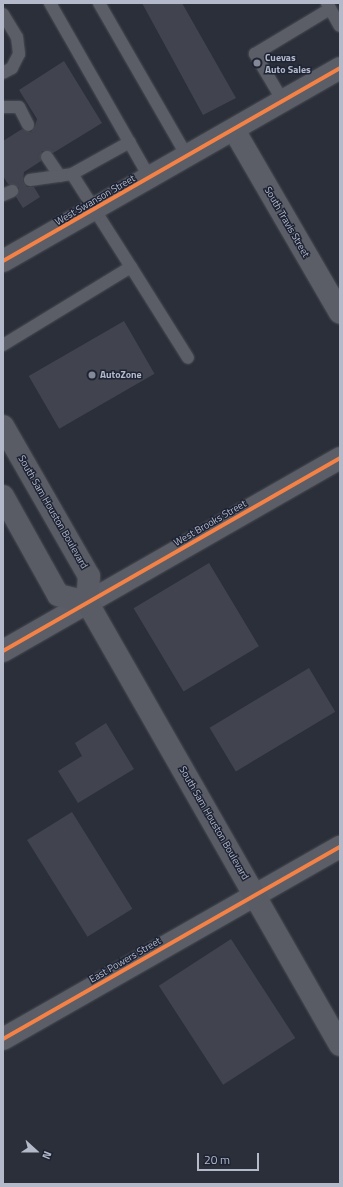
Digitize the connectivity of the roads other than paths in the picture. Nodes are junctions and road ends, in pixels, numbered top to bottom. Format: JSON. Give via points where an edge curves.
{"nodes":[{"id":1,"x":50,"y":3,"type":"edge"},
{"id":2,"x":98,"y":3,"type":"edge"},
{"id":3,"x":329,"y":6,"type":"edge"},
{"id":4,"x":3,"y":14,"type":"edge"},
{"id":5,"x":340,"y":26,"type":"edge"},
{"id":6,"x":340,"y":68,"type":"edge"},
{"id":7,"x":3,"y":73,"type":"edge"},
{"id":8,"x":283,"y":101,"type":"junction"},
{"id":9,"x":3,"y":107,"type":"edge"},
{"id":10,"x":28,"y":125,"type":"dead end"},
{"id":11,"x":234,"y":130,"type":"junction"},
{"id":12,"x":130,"y":142,"type":"junction"},
{"id":13,"x":187,"y":156,"type":"junction"},
{"id":14,"x":47,"y":157,"type":"dead end"},
{"id":15,"x":72,"y":174,"type":"junction"},
{"id":16,"x":60,"y":176,"type":"junction"},
{"id":17,"x":150,"y":178,"type":"junction"},
{"id":18,"x":30,"y":180,"type":"dead end"},
{"id":19,"x":95,"y":209,"type":"junction"},
{"id":20,"x":3,"y":261,"type":"edge"},
{"id":21,"x":131,"y":267,"type":"junction"},
{"id":22,"x":340,"y":314,"type":"edge"},
{"id":23,"x":3,"y":345,"type":"edge"},
{"id":24,"x":188,"y":358,"type":"dead end"},
{"id":25,"x":3,"y":426,"type":"edge"},
{"id":26,"x":340,"y":458,"type":"edge"},
{"id":27,"x":3,"y":496,"type":"edge"},
{"id":28,"x":87,"y":602,"type":"junction"},
{"id":29,"x":3,"y":651,"type":"edge"},
{"id":30,"x":340,"y":847,"type":"edge"},
{"id":31,"x":255,"y":895,"type":"junction"},
{"id":32,"x":3,"y":1039,"type":"edge"},
{"id":33,"x":340,"y":1044,"type":"edge"}],
"edges":[{"from":1,"to":12,"type":"lane"},
{"from":2,"to":13,"type":"lane"},
{"from":3,"to":5,"type":"lane"},
{"from":3,"to":8,"type":"lane","via":[[255,54]]},
{"from":4,"to":7,"type":"lane","via":[[17,38],[20,54],[12,68]]},
{"from":6,"to":8,"type":"street","name":"West Swanson Street"},
{"from":8,"to":11,"type":"street","name":"West Swanson Street"},
{"from":9,"to":10,"type":"lane","via":[[19,107]]},
{"from":11,"to":13,"type":"street","name":"West Swanson Street"},
{"from":11,"to":22,"type":"street","name":"South Travis Street"},
{"from":12,"to":15,"type":"lane"},
{"from":12,"to":17,"type":"lane"},
{"from":13,"to":17,"type":"street","name":"West Swanson Street"},
{"from":14,"to":16,"type":"lane"},
{"from":15,"to":16,"type":"lane"},
{"from":15,"to":19,"type":"lane"},
{"from":16,"to":18,"type":"lane"},
{"from":17,"to":19,"type":"street","name":"West Swanson Street"},
{"from":19,"to":20,"type":"street","name":"West Swanson Street"},
{"from":19,"to":21,"type":"lane"},
{"from":21,"to":23,"type":"lane"},
{"from":21,"to":24,"type":"lane"},
{"from":25,"to":28,"type":"main road","name":"South Sam Houston Boulevard","via":[[89,576]]},
{"from":26,"to":28,"type":"street","name":"West Brooks Street"},
{"from":27,"to":28,"type":"main road","via":[[58,595]]},
{"from":28,"to":29,"type":"street","name":"West Brooks Street"},
{"from":28,"to":31,"type":"main road","name":"South Sam Houston Boulevard"},
{"from":30,"to":31,"type":"street","name":"East Powers Street"},
{"from":31,"to":32,"type":"street","name":"East Powers Street"},
{"from":31,"to":33,"type":"main road","name":"South Sam Houston Boulevard"}]}
